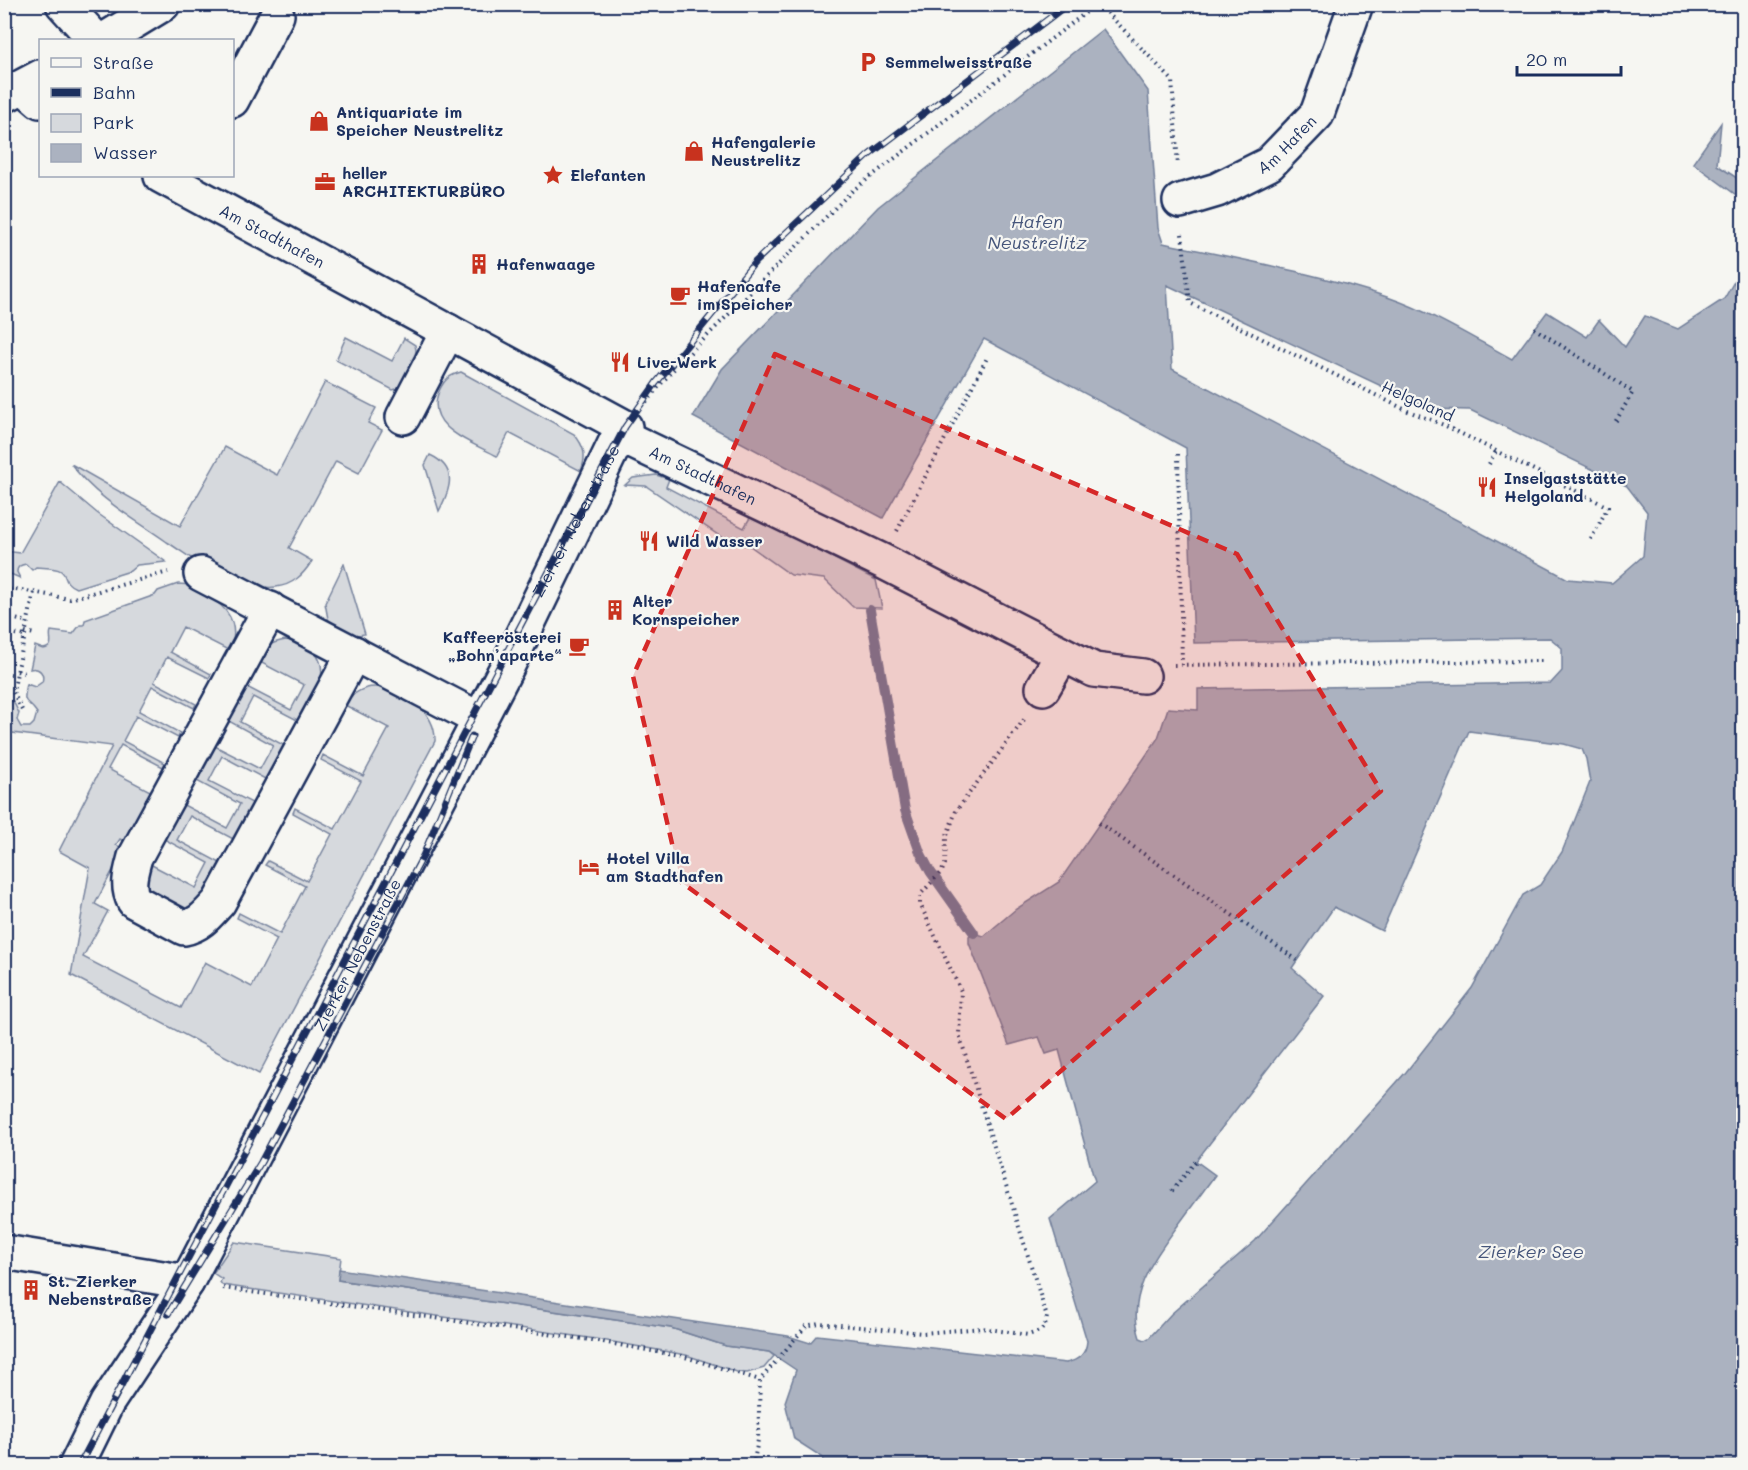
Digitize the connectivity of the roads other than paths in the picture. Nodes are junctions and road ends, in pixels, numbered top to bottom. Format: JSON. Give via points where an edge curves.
{"nodes":[{"id":1,"x":63,"y":4,"type":"edge"},
{"id":2,"x":163,"y":4,"type":"edge"},
{"id":3,"x":1356,"y":4,"type":"edge"},
{"id":4,"x":277,"y":15,"type":"dead end"},
{"id":5,"x":95,"y":39,"type":"edge"},
{"id":6,"x":106,"y":39,"type":"edge"},
{"id":7,"x":234,"y":96,"type":"edge"},
{"id":8,"x":180,"y":180,"type":"edge"},
{"id":9,"x":1181,"y":211,"type":"road end"},
{"id":10,"x":448,"y":331,"type":"junction"},
{"id":11,"x":403,"y":417,"type":"dead end"},
{"id":12,"x":619,"y":435,"type":"junction"},
{"id":13,"x":201,"y":574,"type":"road end"},
{"id":14,"x":270,"y":609,"type":"junction"},
{"id":15,"x":354,"y":654,"type":"junction"},
{"id":16,"x":1062,"y":655,"type":"junction"},
{"id":17,"x":1156,"y":671,"type":"road end"},
{"id":18,"x":1043,"y":688,"type":"road end"},
{"id":19,"x":479,"y":719,"type":"junction"},
{"id":20,"x":4,"y":1252,"type":"edge"},
{"id":21,"x":188,"y":1282,"type":"junction"},
{"id":22,"x":76,"y":1466,"type":"edge"}],
"edges":[{"from":1,"to":5,"type":"street"},
{"from":2,"to":6,"type":"street"},
{"from":3,"to":9,"type":"street","name":"Am Hafen","via":[[1317,114],[1269,164]]},
{"from":4,"to":7,"type":"street"},
{"from":8,"to":10,"type":"street","name":"Am Stadthafen"},
{"from":10,"to":11,"type":"street"},
{"from":10,"to":12,"type":"street","name":"Am Stadthafen","via":[[625,427]]},
{"from":12,"to":16,"type":"street","name":"Am Stadthafen","via":[[882,561]]},
{"from":12,"to":19,"type":"street","name":"Zierker Nebenstraße"},
{"from":13,"to":14,"type":"street"},
{"from":14,"to":15,"type":"street"},
{"from":14,"to":15,"type":"street","via":[[135,857],[130,875],[134,901],[184,928],[194,926],[219,902]]},
{"from":15,"to":19,"type":"street"},
{"from":16,"to":17,"type":"street","name":"Am Stadthafen","via":[[1094,670]]},
{"from":16,"to":18,"type":"street"},
{"from":19,"to":21,"type":"street","name":"Zierker Nebenstraße"},
{"from":20,"to":21,"type":"street"},
{"from":21,"to":22,"type":"street","name":"Zierker Nebenstraße","via":[[107,1403]]}]}
